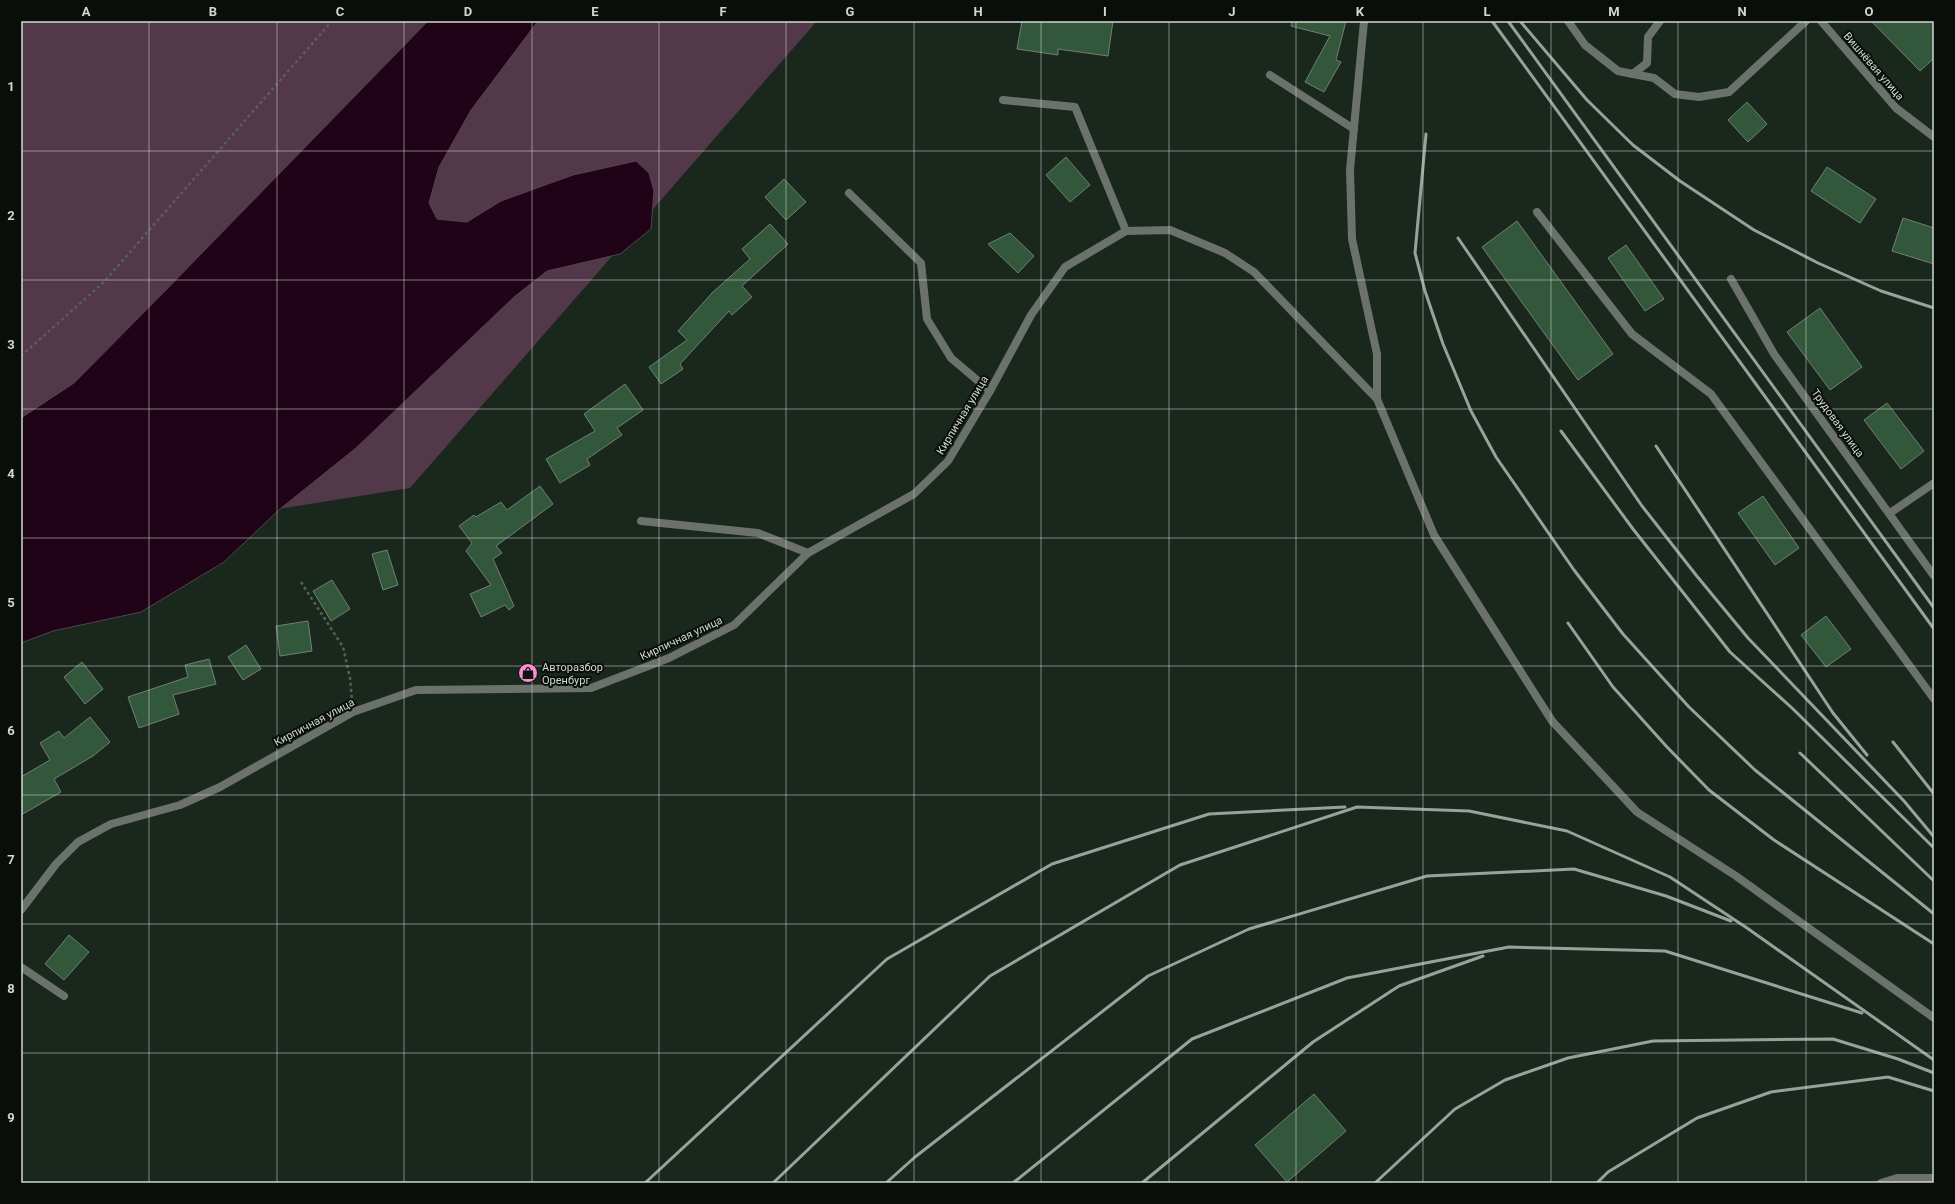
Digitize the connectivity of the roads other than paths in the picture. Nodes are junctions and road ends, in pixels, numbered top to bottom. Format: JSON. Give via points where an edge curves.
{"nodes":[{"id":1,"x":1364,"y":21,"type":"edge"},
{"id":2,"x":1568,"y":21,"type":"edge"},
{"id":3,"x":1660,"y":21,"type":"edge"},
{"id":4,"x":1806,"y":21,"type":"edge"},
{"id":5,"x":1820,"y":21,"type":"edge"},
{"id":6,"x":1633,"y":74,"type":"junction"},
{"id":7,"x":1270,"y":75,"type":"dead end"},
{"id":8,"x":1003,"y":100,"type":"dead end"},
{"id":9,"x":1354,"y":129,"type":"junction"},
{"id":10,"x":1934,"y":137,"type":"edge"},
{"id":11,"x":850,"y":194,"type":"dead end"},
{"id":12,"x":1538,"y":212,"type":"dead end"},
{"id":13,"x":1126,"y":231,"type":"junction"},
{"id":14,"x":1731,"y":279,"type":"dead end"},
{"id":15,"x":990,"y":391,"type":"junction"},
{"id":16,"x":1378,"y":400,"type":"junction"},
{"id":17,"x":1934,"y":483,"type":"edge"},
{"id":18,"x":1890,"y":513,"type":"junction"},
{"id":19,"x":642,"y":521,"type":"dead end"},
{"id":20,"x":808,"y":553,"type":"junction"},
{"id":21,"x":1934,"y":576,"type":"edge"},
{"id":22,"x":1934,"y":699,"type":"edge"},
{"id":23,"x":21,"y":910,"type":"edge"},
{"id":24,"x":21,"y":967,"type":"edge"},
{"id":25,"x":64,"y":996,"type":"dead end"},
{"id":26,"x":1934,"y":1018,"type":"edge"},
{"id":27,"x":1934,"y":1178,"type":"edge"},
{"id":28,"x":1881,"y":1183,"type":"edge"}],
"edges":[{"from":1,"to":9,"type":"street"},
{"from":2,"to":6,"type":"street","via":[[1585,45],[1618,71]]},
{"from":3,"to":6,"type":"street","via":[[1648,37],[1647,63]]},
{"from":4,"to":6,"type":"street","via":[[1729,92],[1699,97],[1675,94],[1654,78]]},
{"from":5,"to":10,"type":"street","name":"Вишнёвая улица","via":[[1896,108]]},
{"from":7,"to":9,"type":"street"},
{"from":8,"to":13,"type":"street","via":[[1075,107]]},
{"from":9,"to":16,"type":"street","via":[[1350,170],[1352,239],[1377,354]]},
{"from":11,"to":15,"type":"street","via":[[921,263],[927,319],[951,358]]},
{"from":12,"to":22,"type":"street","via":[[1632,334],[1711,394]]},
{"from":13,"to":15,"type":"street","name":"Кирпичная улица","via":[[1065,267],[1031,315]]},
{"from":13,"to":16,"type":"street","name":"Кирпичная улица","via":[[1170,230],[1225,253],[1254,272]]},
{"from":14,"to":18,"type":"street","name":"Трудовая улица","via":[[1774,354]]},
{"from":15,"to":20,"type":"street","name":"Кирпичная улица","via":[[948,461],[914,494]]},
{"from":16,"to":26,"type":"street","via":[[1434,534],[1552,721],[1637,812],[1736,876]]},
{"from":17,"to":18,"type":"street"},
{"from":18,"to":21,"type":"street","name":"Трудовая улица"},
{"from":19,"to":20,"type":"street","via":[[758,533]]},
{"from":20,"to":23,"type":"street","name":"Кирпичная улица","via":[[734,625],[669,658],[591,688],[416,690],[353,712],[220,787],[180,804],[111,824],[78,842],[56,864]]},
{"from":24,"to":25,"type":"street"},
{"from":27,"to":28,"type":"street","via":[[1916,1176]]}]}
